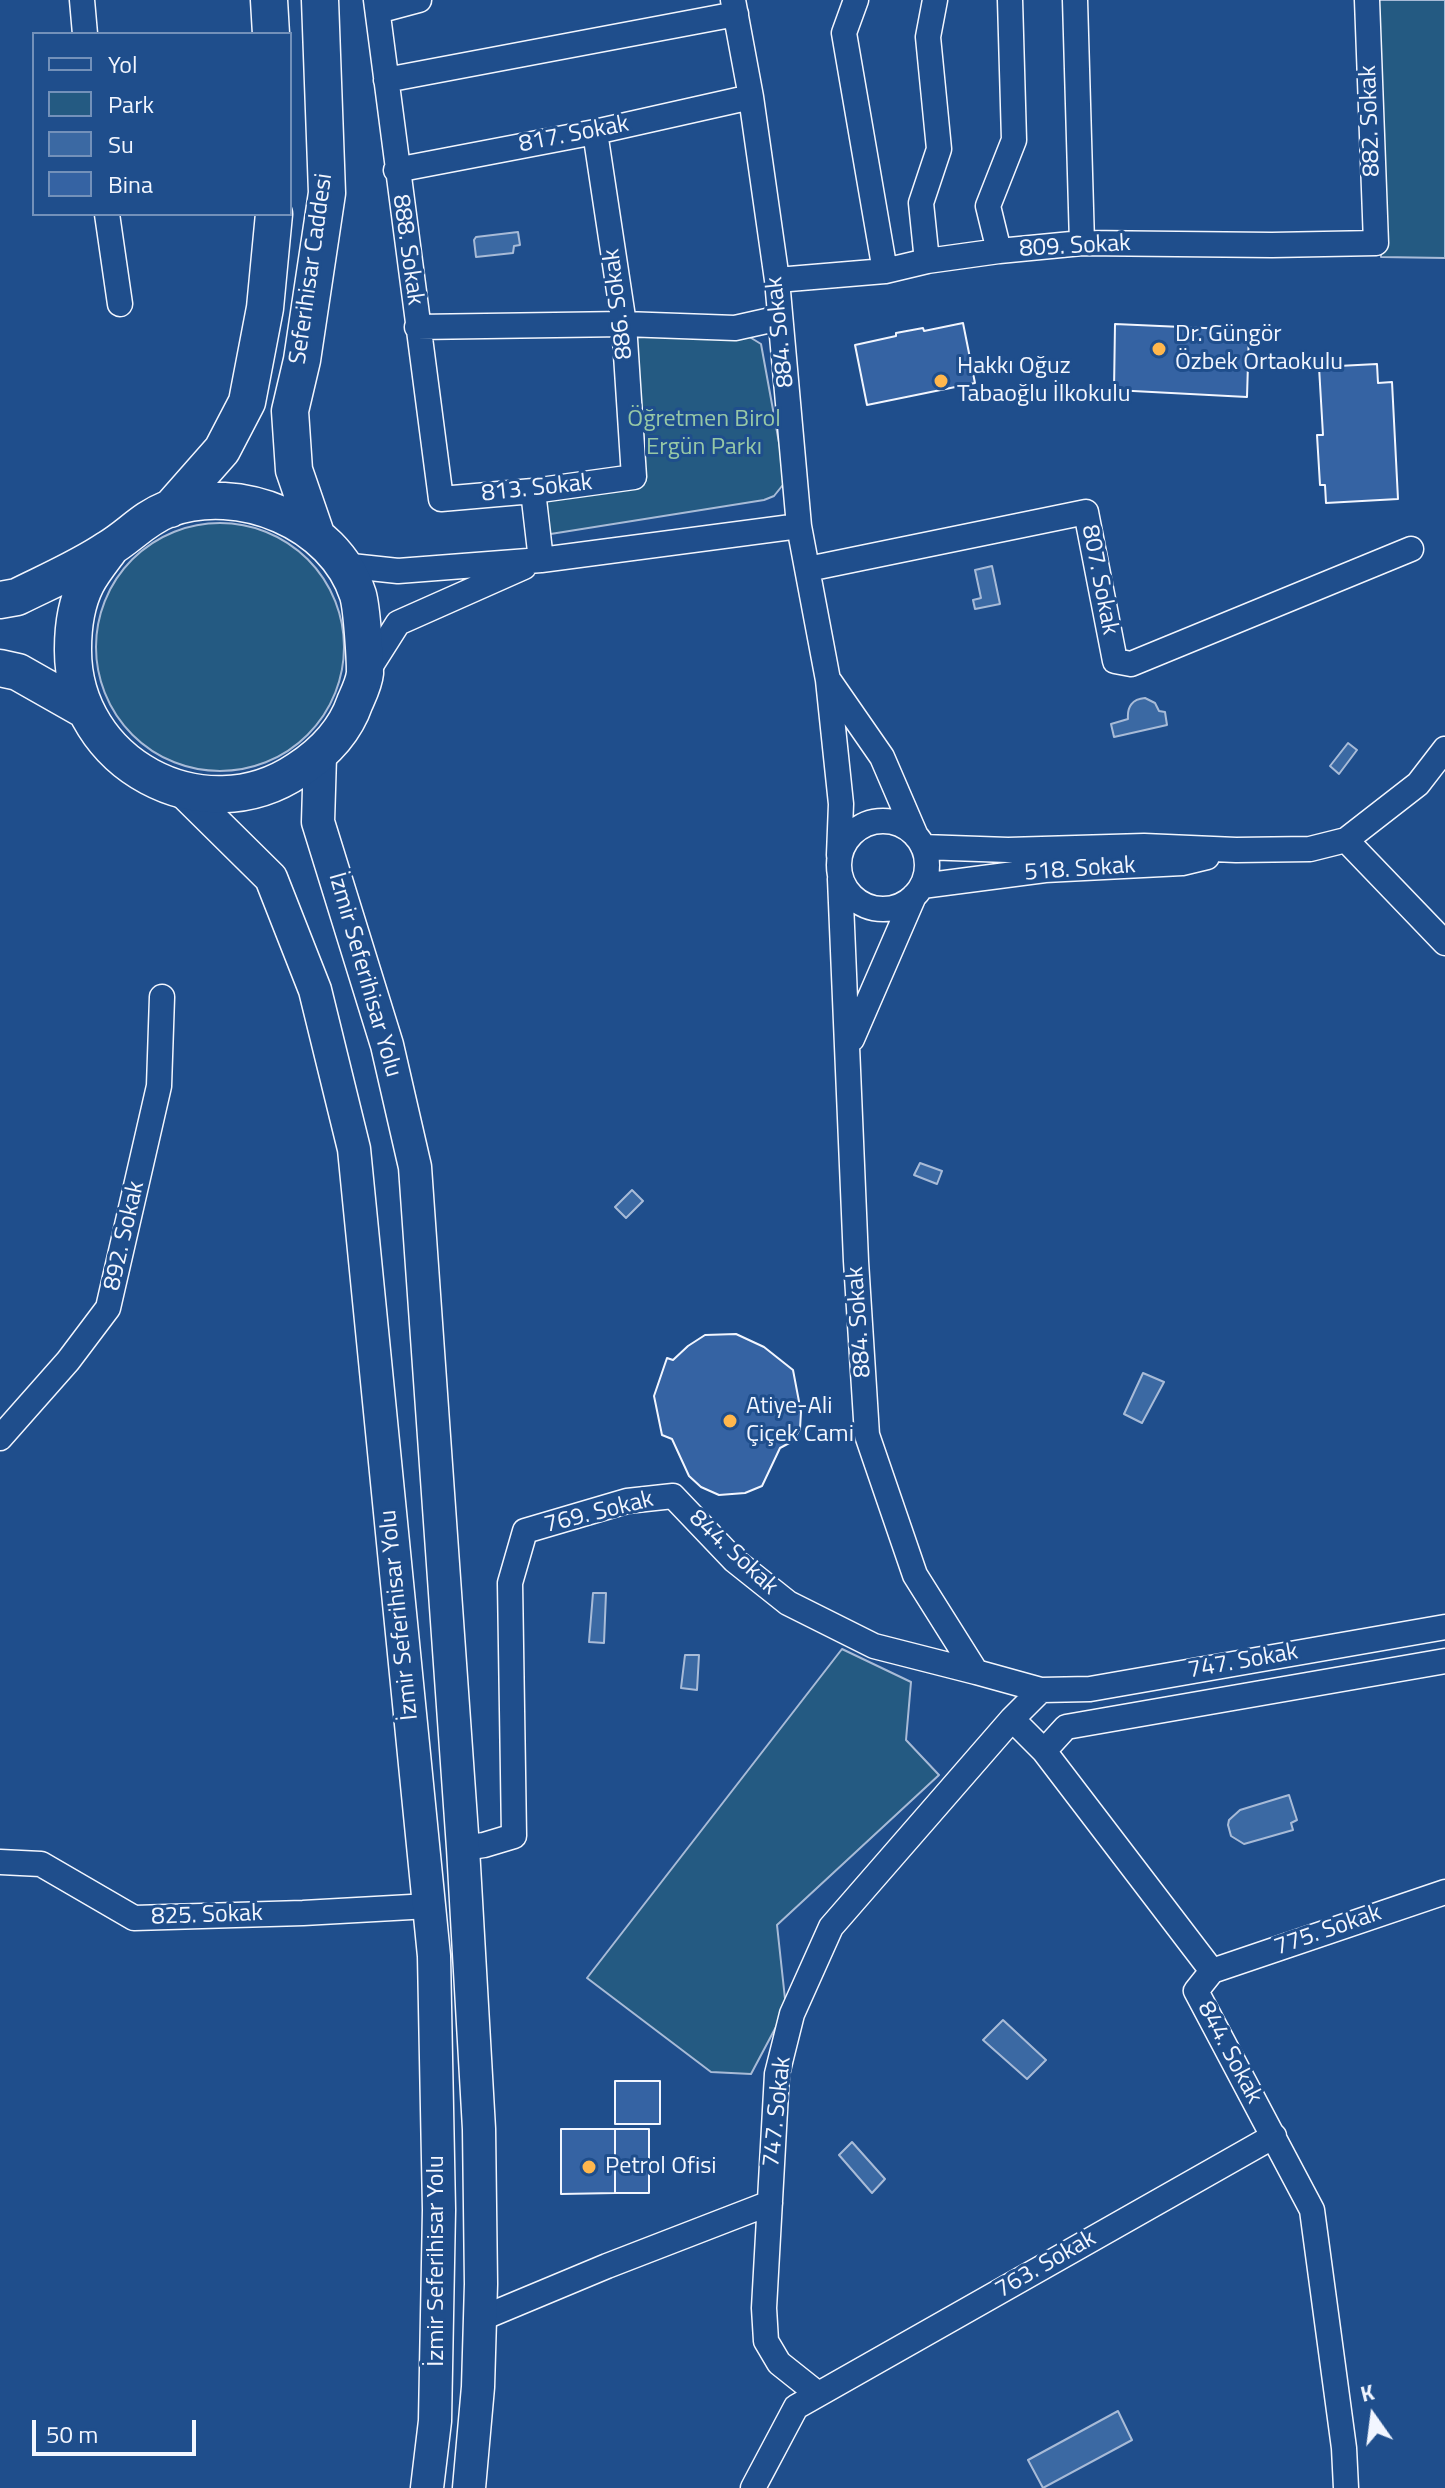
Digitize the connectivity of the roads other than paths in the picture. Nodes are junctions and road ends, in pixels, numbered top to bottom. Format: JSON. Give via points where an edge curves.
{"nodes":[{"id":1,"x":82,"y":0,"type":"edge"},
{"id":2,"x":269,"y":0,"type":"edge"},
{"id":3,"x":320,"y":0,"type":"edge"},
{"id":4,"x":419,"y":0,"type":"edge"},
{"id":5,"x":856,"y":0,"type":"edge"},
{"id":6,"x":935,"y":0,"type":"edge"},
{"id":7,"x":1010,"y":0,"type":"edge"},
{"id":8,"x":1075,"y":0,"type":"edge"},
{"id":9,"x":1367,"y":0,"type":"edge"},
{"id":10,"x":377,"y":5,"type":"edge"},
{"id":11,"x":734,"y":7,"type":"edge"},
{"id":12,"x":85,"y":32,"type":"edge"},
{"id":13,"x":271,"y":32,"type":"edge"},
{"id":14,"x":386,"y":80,"type":"junction"},
{"id":15,"x":751,"y":97,"type":"junction"},
{"id":16,"x":595,"y":132,"type":"junction"},
{"id":17,"x":396,"y":170,"type":"junction"},
{"id":18,"x":107,"y":216,"type":"edge"},
{"id":19,"x":274,"y":216,"type":"edge"},
{"id":20,"x":1082,"y":243,"type":"junction"},
{"id":21,"x":1376,"y":243,"type":"joint"},
{"id":22,"x":999,"y":251,"type":"junction"},
{"id":23,"x":927,"y":261,"type":"junction"},
{"id":24,"x":885,"y":271,"type":"junction"},
{"id":25,"x":777,"y":280,"type":"junction"},
{"id":26,"x":120,"y":304,"type":"dead end"},
{"id":27,"x":780,"y":318,"type":"junction"},
{"id":28,"x":624,"y":324,"type":"junction"},
{"id":29,"x":417,"y":327,"type":"junction"},
{"id":30,"x":634,"y":477,"type":"joint"},
{"id":31,"x":533,"y":491,"type":"junction"},
{"id":32,"x":441,"y":499,"type":"joint"},
{"id":33,"x":170,"y":509,"type":"junction"},
{"id":34,"x":799,"y":526,"type":"junction"},
{"id":35,"x":316,"y":534,"type":"junction"},
{"id":36,"x":110,"y":549,"type":"junction"},
{"id":37,"x":1411,"y":549,"type":"dead end"},
{"id":38,"x":541,"y":560,"type":"junction"},
{"id":39,"x":342,"y":565,"type":"junction"},
{"id":40,"x":808,"y":569,"type":"junction"},
{"id":41,"x":0,"y":600,"type":"edge"},
{"id":42,"x":0,"y":668,"type":"edge"},
{"id":43,"x":365,"y":676,"type":"junction"},
{"id":44,"x":828,"y":680,"type":"junction"},
{"id":45,"x":85,"y":710,"type":"junction"},
{"id":46,"x":1445,"y":749,"type":"edge"},
{"id":47,"x":320,"y":756,"type":"junction"},
{"id":48,"x":183,"y":791,"type":"junction"},
{"id":49,"x":1346,"y":840,"type":"junction"},
{"id":50,"x":920,"y":842,"type":"junction"},
{"id":51,"x":1236,"y":850,"type":"junction"},
{"id":52,"x":840,"y":867,"type":"junction"},
{"id":53,"x":918,"y":891,"type":"junction"},
{"id":54,"x":1445,"y":943,"type":"edge"},
{"id":55,"x":162,"y":997,"type":"dead end"},
{"id":56,"x":848,"y":1049,"type":"junction"},
{"id":57,"x":0,"y":1438,"type":"edge"},
{"id":58,"x":673,"y":1496,"type":"joint"},
{"id":59,"x":1445,"y":1627,"type":"edge"},
{"id":60,"x":1445,"y":1661,"type":"edge"},
{"id":61,"x":976,"y":1672,"type":"junction"},
{"id":62,"x":1041,"y":1690,"type":"junction"},
{"id":63,"x":1012,"y":1719,"type":"junction"},
{"id":64,"x":1044,"y":1751,"type":"junction"},
{"id":65,"x":463,"y":1848,"type":"junction"},
{"id":66,"x":0,"y":1862,"type":"edge"},
{"id":67,"x":1445,"y":1892,"type":"edge"},
{"id":68,"x":429,"y":1906,"type":"junction"},
{"id":69,"x":1212,"y":1971,"type":"junction"},
{"id":70,"x":1274,"y":2136,"type":"junction"},
{"id":71,"x":770,"y":2203,"type":"junction"},
{"id":72,"x":480,"y":2319,"type":"junction"},
{"id":73,"x":818,"y":2394,"type":"junction"},
{"id":74,"x":427,"y":2488,"type":"edge"},
{"id":75,"x":469,"y":2488,"type":"edge"},
{"id":76,"x":753,"y":2488,"type":"edge"},
{"id":77,"x":1346,"y":2488,"type":"edge"}],
"edges":[{"from":1,"to":12,"type":"street"},
{"from":2,"to":13,"type":"highway"},
{"from":3,"to":35,"type":"highway","name":"Seferihisar Caddesi","via":[[327,193],[290,411],[294,470]]},
{"from":4,"to":10,"type":"street"},
{"from":5,"to":24,"type":"street","via":[[844,33]]},
{"from":6,"to":23,"type":"street","via":[[928,37],[939,149],[921,203]]},
{"from":7,"to":22,"type":"street","via":[[1014,140],[988,206]]},
{"from":8,"to":20,"type":"street"},
{"from":9,"to":21,"type":"street","name":"882. Sokak"},
{"from":10,"to":14,"type":"street","name":"888. Sokak"},
{"from":11,"to":14,"type":"street"},
{"from":11,"to":15,"type":"street","name":"884. Sokak"},
{"from":14,"to":17,"type":"street","name":"888. Sokak"},
{"from":15,"to":16,"type":"street","name":"817. Sokak"},
{"from":15,"to":25,"type":"street","name":"884. Sokak"},
{"from":16,"to":17,"type":"street","name":"817. Sokak"},
{"from":16,"to":28,"type":"street","name":"886. Sokak"},
{"from":17,"to":29,"type":"street","name":"888. Sokak"},
{"from":18,"to":26,"type":"street"},
{"from":19,"to":33,"type":"highway","name":"Seferihisar Caddesi","via":[[265,308],[247,402],[222,450]]},
{"from":20,"to":21,"type":"street","name":"809. Sokak"},
{"from":20,"to":22,"type":"street","name":"809. Sokak"},
{"from":22,"to":23,"type":"street","name":"809. Sokak"},
{"from":23,"to":24,"type":"street","name":"809. Sokak"},
{"from":24,"to":25,"type":"street","name":"809. Sokak"},
{"from":25,"to":27,"type":"street","name":"884. Sokak"},
{"from":27,"to":28,"type":"street","via":[[735,328]]},
{"from":27,"to":34,"type":"street","name":"884. Sokak"},
{"from":28,"to":29,"type":"street"},
{"from":28,"to":30,"type":"street","name":"886. Sokak"},
{"from":29,"to":32,"type":"street","name":"888. Sokak"},
{"from":30,"to":31,"type":"street","name":"813. Sokak"},
{"from":31,"to":32,"type":"street","name":"813. Sokak"},
{"from":31,"to":38,"type":"street"},
{"from":33,"to":35,"type":"highway","via":[[218,500],[266,507]]},
{"from":33,"to":36,"type":"highway","via":[[137,525]]},
{"from":34,"to":38,"type":"street"},
{"from":34,"to":40,"type":"street","name":"884. Sokak"},
{"from":35,"to":39,"type":"highway"},
{"from":36,"to":41,"type":"highway","via":[[17,597]]},
{"from":36,"to":45,"type":"highway","via":[[86,584],[73,626],[73,669]]},
{"from":37,"to":40,"type":"street","name":"807. Sokak","via":[[1131,664],[1115,661],[1086,512]]},
{"from":38,"to":39,"type":"street","via":[[398,571]]},
{"from":38,"to":43,"type":"street","via":[[398,623]]},
{"from":39,"to":43,"type":"highway","via":[[358,596]]},
{"from":40,"to":44,"type":"street","name":"884. Sokak"},
{"from":42,"to":45,"type":"highway","via":[[18,672]]},
{"from":43,"to":47,"type":"highway","via":[[349,719]]},
{"from":44,"to":50,"type":"street","via":[[882,757]]},
{"from":44,"to":52,"type":"street","name":"884. Sokak","via":[[841,804]]},
{"from":45,"to":48,"type":"highway","via":[[120,756],[143,774]]},
{"from":46,"to":49,"type":"street","name":"518. Sokak","via":[[1418,784]]},
{"from":47,"to":48,"type":"highway","via":[[280,783],[232,795]]},
{"from":47,"to":65,"type":"main road","name":"İzmir Seferihisar Yolu","via":[[318,822],[387,1045],[415,1167]]},
{"from":48,"to":68,"type":"main road","name":"İzmir Seferihisar Yolu","via":[[271,878],[315,990],[354,1149]]},
{"from":49,"to":51,"type":"street","name":"518. Sokak","via":[[1310,849]]},
{"from":49,"to":54,"type":"street"},
{"from":50,"to":51,"type":"street","name":"518. Sokak","via":[[1008,850]]},
{"from":50,"to":52,"type":"street","via":[[893,822],[865,824],[844,843]]},
{"from":50,"to":53,"type":"street","via":[[927,860]]},
{"from":51,"to":53,"type":"street","name":"518. Sokak","via":[[1182,863],[1045,870]]},
{"from":52,"to":53,"type":"street","via":[[847,893],[872,908],[902,905]]},
{"from":52,"to":56,"type":"street","name":"884. Sokak"},
{"from":53,"to":56,"type":"street"},
{"from":55,"to":57,"type":"street","name":"892. Sokak","via":[[159,1086],[108,1308]]},
{"from":56,"to":61,"type":"street","name":"884. Sokak","via":[[867,1435],[915,1575]]},
{"from":58,"to":61,"type":"street","name":"844. Sokak","via":[[734,1560],[788,1603],[874,1646]]},
{"from":58,"to":65,"type":"street","name":"769. Sokak","via":[[627,1501],[525,1531],[510,1583],[514,1836]]},
{"from":59,"to":62,"type":"street","name":"747. Sokak","via":[[1090,1689]]},
{"from":60,"to":64,"type":"street","via":[[1066,1727]]},
{"from":61,"to":62,"type":"street"},
{"from":62,"to":63,"type":"street"},
{"from":63,"to":64,"type":"street","name":"844. Sokak"},
{"from":63,"to":71,"type":"street","name":"747. Sokak","via":[[831,1927],[792,2014],[777,2074]]},
{"from":64,"to":69,"type":"street","name":"844. Sokak"},
{"from":65,"to":72,"type":"main road","name":"İzmir Seferihisar Yolu","via":[[479,2129]]},
{"from":66,"to":68,"type":"street","name":"825. Sokak","via":[[41,1864],[134,1918]]},
{"from":67,"to":69,"type":"street","name":"775. Sokak"},
{"from":68,"to":74,"type":"main road","name":"İzmir Seferihisar Yolu","via":[[439,2210],[435,2421]]},
{"from":69,"to":70,"type":"street","name":"844. Sokak","via":[[1196,1991]]},
{"from":70,"to":73,"type":"street","name":"763. Sokak"},
{"from":70,"to":77,"type":"street","name":"844. Sokak","via":[[1312,2210]]},
{"from":71,"to":72,"type":"street"},
{"from":71,"to":73,"type":"street","name":"747. Sokak","via":[[766,2341],[779,2363]]},
{"from":72,"to":75,"type":"main road","name":"İzmir Seferihisar Yolu"},
{"from":73,"to":76,"type":"street","via":[[796,2407]]}]}
